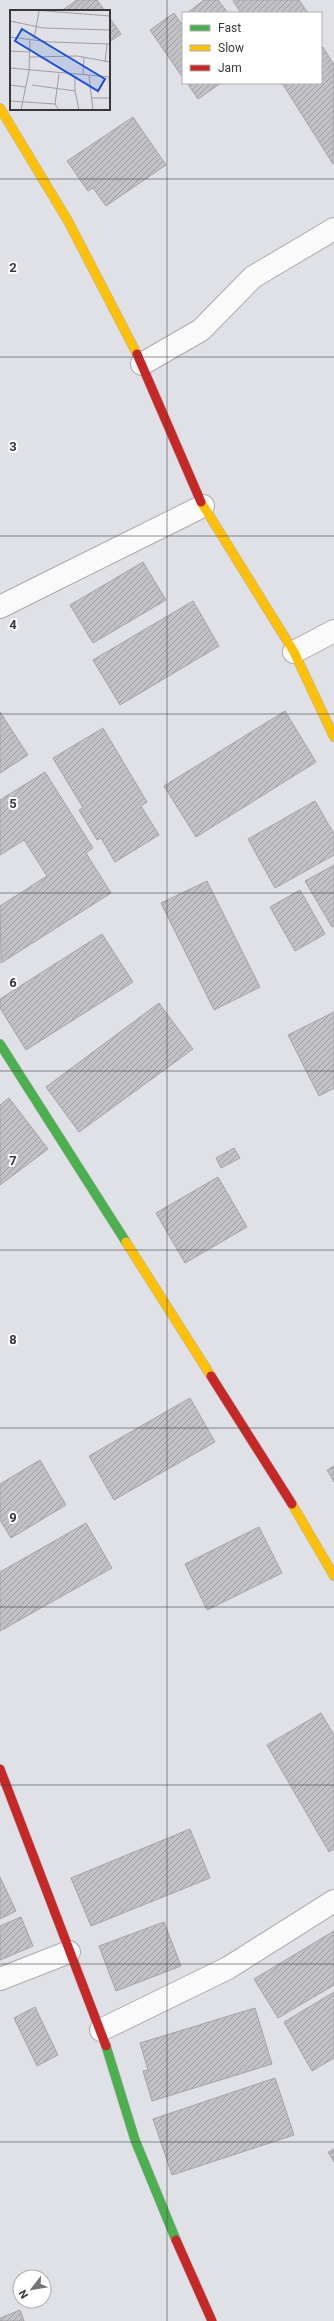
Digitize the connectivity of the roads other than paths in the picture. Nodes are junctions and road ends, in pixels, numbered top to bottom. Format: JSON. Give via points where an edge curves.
{"nodes":[{"id":1,"x":0,"y":108,"type":"edge"},
{"id":2,"x":334,"y":228,"type":"edge"},
{"id":3,"x":142,"y":364,"type":"junction"},
{"id":4,"x":203,"y":506,"type":"junction"},
{"id":5,"x":0,"y":607,"type":"edge"},
{"id":6,"x":334,"y":631,"type":"edge"},
{"id":7,"x":294,"y":652,"type":"junction"},
{"id":8,"x":334,"y":737,"type":"edge"},
{"id":9,"x":0,"y":1044,"type":"edge"},
{"id":10,"x":334,"y":1576,"type":"edge"},
{"id":11,"x":0,"y":1769,"type":"edge"},
{"id":12,"x":334,"y":1901,"type":"edge"},
{"id":13,"x":69,"y":1952,"type":"junction"},
{"id":14,"x":0,"y":1979,"type":"edge"},
{"id":15,"x":101,"y":2030,"type":"junction"},
{"id":16,"x":212,"y":2321,"type":"edge"}],
"edges":[{"from":1,"to":3,"type":"street","via":[[68,221]]},
{"from":2,"to":3,"type":"street","via":[[253,277],[201,330]]},
{"from":3,"to":4,"type":"street"},
{"from":4,"to":5,"type":"street"},
{"from":4,"to":7,"type":"street"},
{"from":6,"to":7,"type":"street"},
{"from":7,"to":8,"type":"street"},
{"from":9,"to":10,"type":"street","via":[[296,1510]]},
{"from":11,"to":13,"type":"street"},
{"from":12,"to":15,"type":"street","via":[[228,1968]]},
{"from":13,"to":14,"type":"street"},
{"from":13,"to":15,"type":"street"},
{"from":15,"to":16,"type":"street","via":[[135,2140]]}]}
